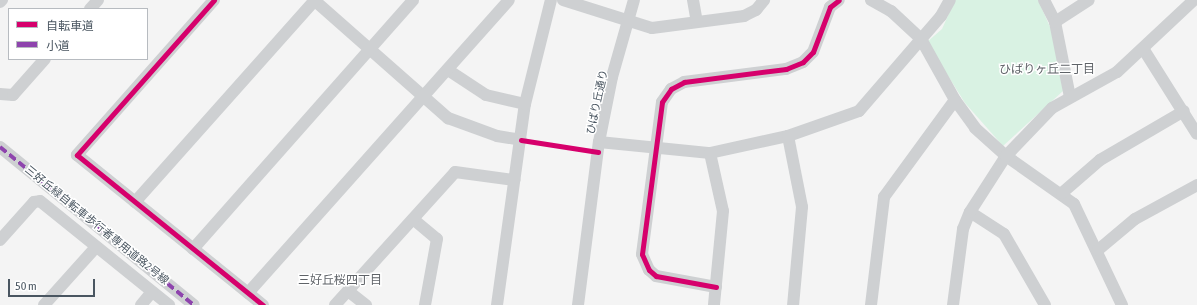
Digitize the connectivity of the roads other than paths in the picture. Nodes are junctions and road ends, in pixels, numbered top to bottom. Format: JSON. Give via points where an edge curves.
{"nodes":[{"id":1,"x":98,"y":0,"type":"edge"},
{"id":2,"x":214,"y":0,"type":"edge"},
{"id":3,"x":315,"y":0,"type":"edge"},
{"id":4,"x":413,"y":0,"type":"edge"},
{"id":5,"x":509,"y":0,"type":"edge"},
{"id":6,"x":551,"y":0,"type":"edge"},
{"id":7,"x":563,"y":0,"type":"edge"},
{"id":8,"x":634,"y":0,"type":"edge"},
{"id":9,"x":693,"y":0,"type":"edge"},
{"id":10,"x":764,"y":0,"type":"edge"},
{"id":11,"x":838,"y":0,"type":"edge"},
{"id":12,"x":871,"y":0,"type":"edge"},
{"id":13,"x":950,"y":0,"type":"edge"},
{"id":14,"x":1044,"y":0,"type":"edge"},
{"id":15,"x":1089,"y":0,"type":"edge"},
{"id":16,"x":1194,"y":0,"type":"edge"},
{"id":17,"x":91,"y":8,"type":"edge"},
{"id":18,"x":627,"y":20,"type":"junction"},
{"id":19,"x":697,"y":22,"type":"junction"},
{"id":20,"x":1055,"y":22,"type":"junction"},
{"id":21,"x":921,"y":38,"type":"junction"},
{"id":22,"x":371,"y":48,"type":"junction"},
{"id":23,"x":1144,"y":50,"type":"junction"},
{"id":24,"x":45,"y":60,"type":"edge"},
{"id":25,"x":448,"y":70,"type":"junction"},
{"id":26,"x":0,"y":94,"type":"edge"},
{"id":27,"x":1070,"y":97,"type":"junction"},
{"id":28,"x":422,"y":98,"type":"junction"},
{"id":29,"x":955,"y":100,"type":"junction"},
{"id":30,"x":525,"y":104,"type":"junction"},
{"id":31,"x":1184,"y":111,"type":"junction"},
{"id":32,"x":1197,"y":134,"type":"edge"},
{"id":33,"x":788,"y":136,"type":"junction"},
{"id":34,"x":521,"y":140,"type":"junction"},
{"id":35,"x":599,"y":142,"type":"junction"},
{"id":36,"x":0,"y":147,"type":"edge"},
{"id":37,"x":655,"y":149,"type":"junction"},
{"id":38,"x":710,"y":153,"type":"junction"},
{"id":39,"x":1006,"y":156,"type":"junction"},
{"id":40,"x":514,"y":180,"type":"junction"},
{"id":41,"x":1197,"y":185,"type":"edge"},
{"id":42,"x":1062,"y":193,"type":"junction"},
{"id":43,"x":135,"y":202,"type":"junction"},
{"id":44,"x":970,"y":212,"type":"junction"},
{"id":45,"x":413,"y":219,"type":"junction"},
{"id":46,"x":0,"y":240,"type":"edge"},
{"id":47,"x":96,"y":247,"type":"junction"},
{"id":48,"x":193,"y":249,"type":"junction"},
{"id":49,"x":1098,"y":250,"type":"junction"},
{"id":50,"x":716,"y":287,"type":"junction"},
{"id":51,"x":348,"y":291,"type":"junction"},
{"id":52,"x":152,"y":292,"type":"junction"},
{"id":53,"x":248,"y":293,"type":"junction"},
{"id":54,"x":44,"y":305,"type":"edge"},
{"id":55,"x":141,"y":305,"type":"edge"},
{"id":56,"x":169,"y":305,"type":"edge"},
{"id":57,"x":194,"y":305,"type":"edge"},
{"id":58,"x":263,"y":305,"type":"edge"},
{"id":59,"x":335,"y":305,"type":"edge"},
{"id":60,"x":366,"y":305,"type":"edge"},
{"id":61,"x":425,"y":305,"type":"edge"},
{"id":62,"x":497,"y":305,"type":"edge"},
{"id":63,"x":578,"y":305,"type":"edge"},
{"id":64,"x":714,"y":305,"type":"edge"},
{"id":65,"x":793,"y":305,"type":"edge"},
{"id":66,"x":871,"y":305,"type":"edge"},
{"id":67,"x":953,"y":305,"type":"edge"},
{"id":68,"x":1044,"y":305,"type":"edge"},
{"id":69,"x":1122,"y":305,"type":"edge"}],
"edges":[{"from":1,"to":17,"type":"street"},
{"from":2,"to":43,"type":"street","via":[[77,155]]},
{"from":3,"to":22,"type":"street"},
{"from":3,"to":43,"type":"street"},
{"from":4,"to":22,"type":"street"},
{"from":5,"to":25,"type":"street"},
{"from":6,"to":30,"type":"street"},
{"from":7,"to":18,"type":"street"},
{"from":8,"to":18,"type":"street","name":"ひばり丘通り"},
{"from":9,"to":19,"type":"street"},
{"from":10,"to":19,"type":"street","via":[[750,14]]},
{"from":11,"to":37,"type":"street","via":[[830,7],[813,52],[796,67],[691,81],[671,89],[662,102]]},
{"from":12,"to":21,"type":"street","via":[[891,11]]},
{"from":13,"to":21,"type":"street"},
{"from":14,"to":20,"type":"street"},
{"from":15,"to":20,"type":"street"},
{"from":16,"to":23,"type":"street"},
{"from":18,"to":19,"type":"street","via":[[652,28]]},
{"from":18,"to":35,"type":"street","name":"ひばり丘通り"},
{"from":20,"to":27,"type":"street"},
{"from":21,"to":29,"type":"street"},
{"from":21,"to":33,"type":"street","via":[[859,111]]},
{"from":22,"to":28,"type":"street"},
{"from":22,"to":48,"type":"street"},
{"from":23,"to":27,"type":"street","via":[[1117,72]]},
{"from":23,"to":31,"type":"street"},
{"from":24,"to":26,"type":"street","via":[[13,96]]},
{"from":25,"to":28,"type":"street"},
{"from":25,"to":30,"type":"street","via":[[486,95]]},
{"from":27,"to":39,"type":"street","via":[[1041,118]]},
{"from":28,"to":34,"type":"street","via":[[460,124]]},
{"from":28,"to":53,"type":"street"},
{"from":29,"to":39,"type":"street","via":[[969,122]]},
{"from":29,"to":66,"type":"street","via":[[884,197]]},
{"from":30,"to":34,"type":"street"},
{"from":31,"to":32,"type":"street"},
{"from":31,"to":42,"type":"street","via":[[1094,164]]},
{"from":33,"to":38,"type":"street"},
{"from":33,"to":65,"type":"street","via":[[802,207]]},
{"from":34,"to":40,"type":"street"},
{"from":35,"to":37,"type":"street"},
{"from":35,"to":63,"type":"street","name":"ひばり丘通り"},
{"from":36,"to":57,"type":"street","name":"三好丘緑自転車歩行者専用道路2号線"},
{"from":37,"to":38,"type":"street"},
{"from":37,"to":50,"type":"street","via":[[642,246],[645,264],[660,278]]},
{"from":38,"to":50,"type":"street","via":[[723,211]]},
{"from":39,"to":42,"type":"street"},
{"from":39,"to":44,"type":"street"},
{"from":40,"to":45,"type":"street","via":[[455,172]]},
{"from":40,"to":62,"type":"street"},
{"from":41,"to":49,"type":"street","via":[[1135,219]]},
{"from":42,"to":49,"type":"street","via":[[1074,204]]},
{"from":43,"to":48,"type":"street"},
{"from":44,"to":67,"type":"street","via":[[958,248]]},
{"from":44,"to":68,"type":"street","via":[[1004,234]]},
{"from":45,"to":51,"type":"street"},
{"from":45,"to":61,"type":"street","via":[[437,239]]},
{"from":46,"to":47,"type":"street","via":[[37,200]]},
{"from":47,"to":52,"type":"street"},
{"from":47,"to":54,"type":"street"},
{"from":48,"to":53,"type":"street"},
{"from":49,"to":69,"type":"street"},
{"from":50,"to":64,"type":"street"},
{"from":51,"to":59,"type":"street"},
{"from":51,"to":60,"type":"street"},
{"from":52,"to":55,"type":"street"},
{"from":52,"to":56,"type":"street"},
{"from":53,"to":58,"type":"street"}]}
